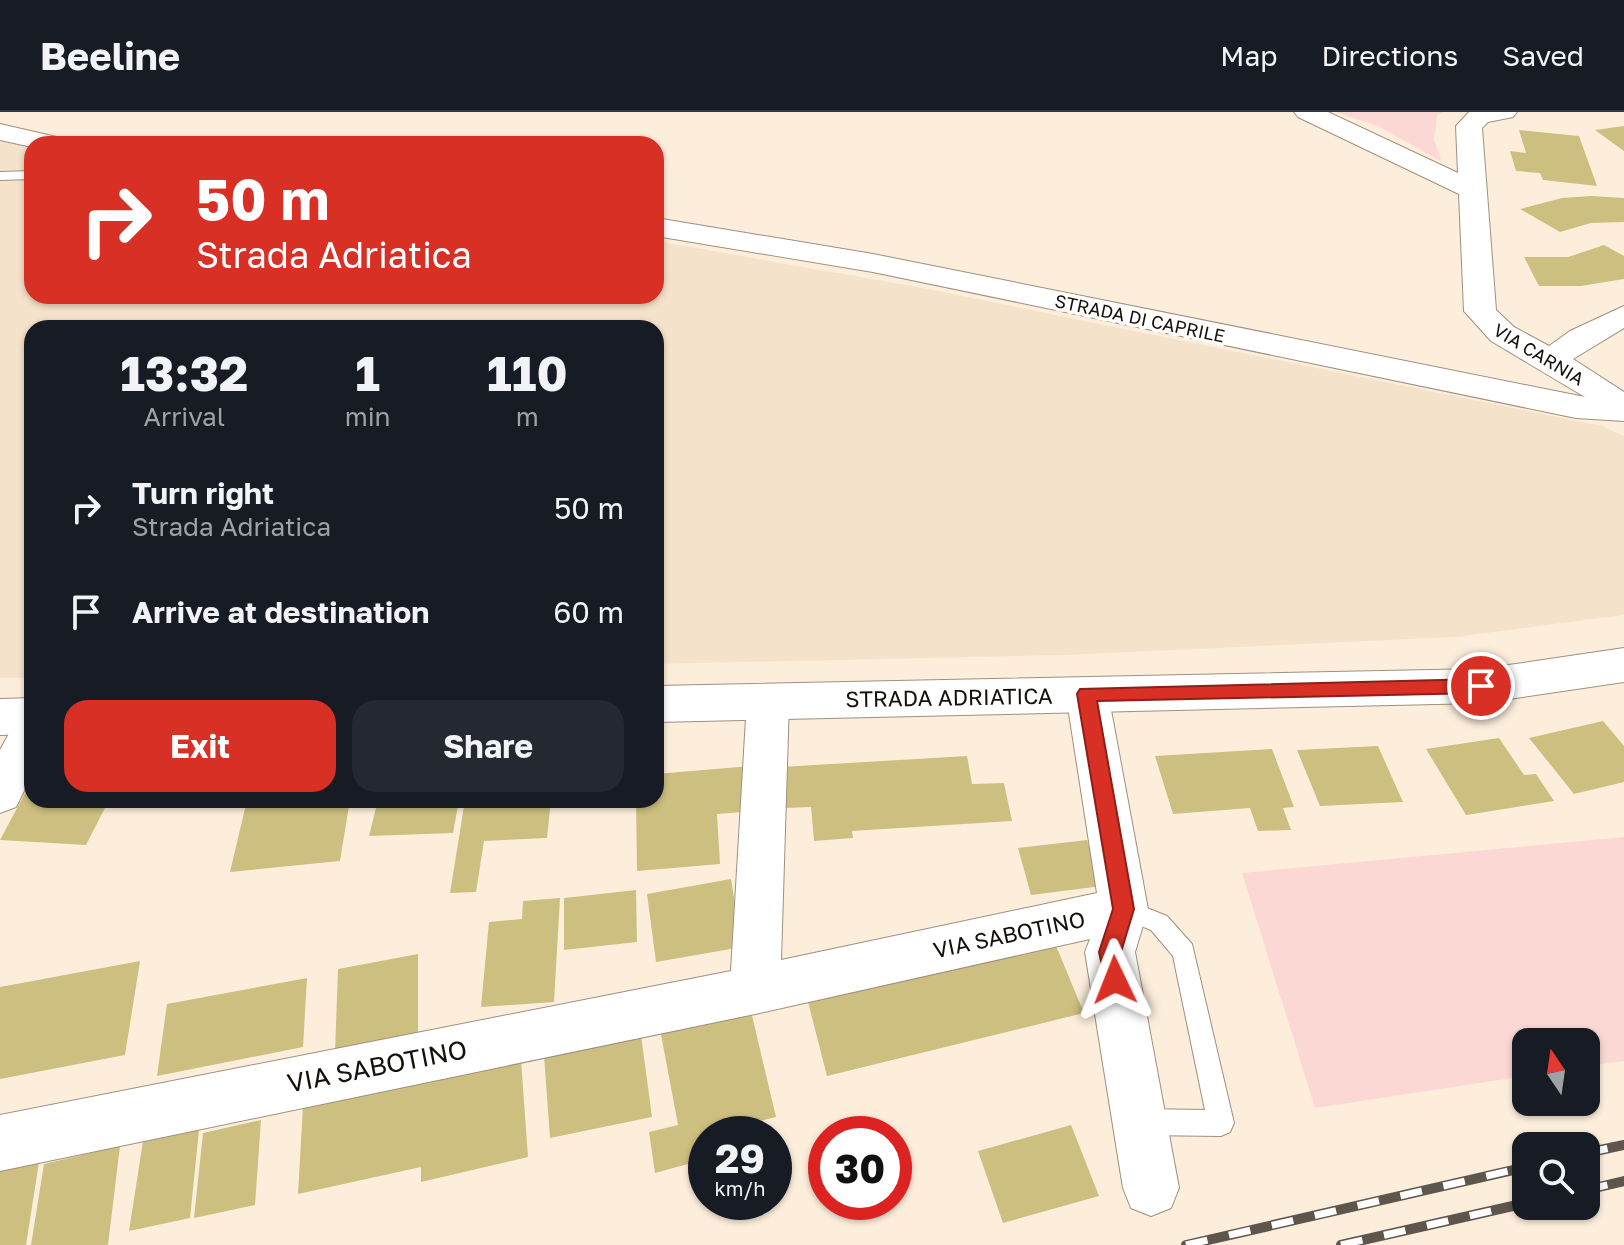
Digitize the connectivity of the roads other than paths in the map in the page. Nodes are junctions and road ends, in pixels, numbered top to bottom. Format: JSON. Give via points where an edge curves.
{"nodes":[{"id":1,"x":1307,"y":112,"type":"edge"},
{"id":2,"x":1492,"y":114,"type":"edge"},
{"id":3,"x":0,"y":132,"type":"edge"},
{"id":4,"x":24,"y":138,"type":"edge"},
{"id":5,"x":24,"y":175,"type":"edge"},
{"id":6,"x":0,"y":176,"type":"edge"},
{"id":7,"x":1473,"y":190,"type":"junction"},
{"id":8,"x":664,"y":228,"type":"edge"},
{"id":9,"x":1624,"y":315,"type":"edge"},
{"id":10,"x":1551,"y":360,"type":"junction"},
{"id":11,"x":1624,"y":408,"type":"edge"},
{"id":12,"x":1624,"y":665,"type":"edge"},
{"id":13,"x":1087,"y":694,"type":"junction"},
{"id":14,"x":768,"y":701,"type":"junction"},
{"id":15,"x":664,"y":704,"type":"edge"},
{"id":16,"x":24,"y":716,"type":"edge"},
{"id":17,"x":0,"y":717,"type":"edge"},
{"id":18,"x":24,"y":747,"type":"edge"},
{"id":19,"x":0,"y":794,"type":"edge"},
{"id":20,"x":1124,"y":909,"type":"junction"},
{"id":21,"x":755,"y":990,"type":"junction"},
{"id":22,"x":1139,"y":1122,"type":"junction"},
{"id":23,"x":0,"y":1143,"type":"edge"},
{"id":24,"x":1151,"y":1188,"type":"dead end"}],
"edges":[{"from":1,"to":7,"type":"street"},
{"from":2,"to":7,"type":"street","name":"VIA CARNIA","via":[[1469,126]]},
{"from":3,"to":4,"type":"street"},
{"from":5,"to":6,"type":"lane"},
{"from":7,"to":10,"type":"street","name":"VIA CARNIA","via":[[1480,311],[1501,335]]},
{"from":8,"to":11,"type":"street","name":"STRADA DI CAPRILE","via":[[873,263],[1576,407]]},
{"from":9,"to":10,"type":"street"},
{"from":10,"to":11,"type":"street","name":"VIA CARNIA"},
{"from":12,"to":13,"type":"main road","name":"STRADA ADRIATICA","via":[[1481,686]]},
{"from":13,"to":14,"type":"main road","name":"STRADA ADRIATICA"},
{"from":13,"to":20,"type":"street"},
{"from":14,"to":15,"type":"main road","name":"STRADA ADRIATICA"},
{"from":14,"to":21,"type":"street"},
{"from":16,"to":17,"type":"main road"},
{"from":18,"to":19,"type":"street"},
{"from":20,"to":21,"type":"street","name":"VIA SABOTINO"},
{"from":20,"to":22,"type":"street","via":[[1110,952]]},
{"from":20,"to":22,"type":"lane","via":[[1152,916],[1184,952],[1221,1123]]},
{"from":21,"to":23,"type":"street","name":"VIA SABOTINO"},
{"from":22,"to":24,"type":"street"}]}
